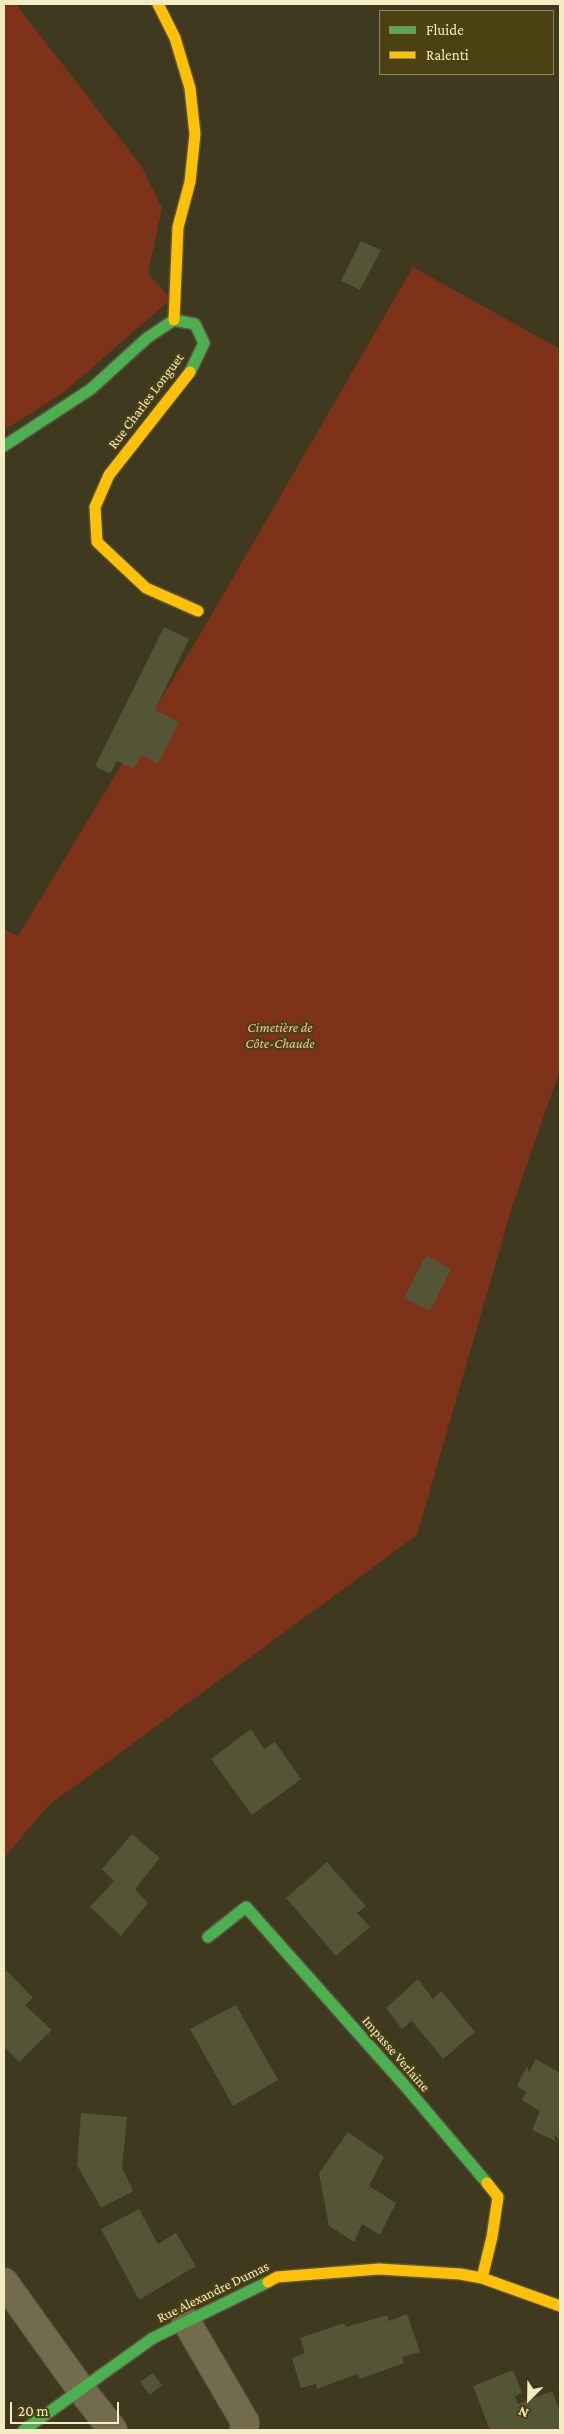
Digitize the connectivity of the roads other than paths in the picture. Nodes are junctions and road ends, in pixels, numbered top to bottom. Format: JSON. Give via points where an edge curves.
{"nodes":[{"id":1,"x":158,"y":4,"type":"edge"},
{"id":2,"x":174,"y":320,"type":"junction"},
{"id":3,"x":4,"y":446,"type":"edge"},
{"id":4,"x":198,"y":612,"type":"dead end"},
{"id":5,"x":208,"y":1937,"type":"dead end"},
{"id":6,"x":482,"y":2278,"type":"junction"},
{"id":7,"x":4,"y":2282,"type":"edge"},
{"id":8,"x":560,"y":2306,"type":"edge"},
{"id":9,"x":186,"y":2321,"type":"junction"},
{"id":10,"x":80,"y":2388,"type":"junction"},
{"id":11,"x":24,"y":2430,"type":"edge"},
{"id":12,"x":113,"y":2430,"type":"edge"},
{"id":13,"x":244,"y":2430,"type":"edge"}],
"edges":[{"from":1,"to":2,"type":"street","via":[[175,38],[190,88],[194,134],[190,182],[178,227]]},
{"from":2,"to":3,"type":"street","via":[[147,338],[91,389]]},
{"from":2,"to":4,"type":"street","name":"Rue Charles Longuet","via":[[195,324],[204,343],[189,373],[109,475],[95,507],[97,542],[146,588]]},
{"from":5,"to":6,"type":"street","name":"Impasse Verlaine","via":[[246,1907],[400,2080],[498,2197]]},
{"from":6,"to":8,"type":"street","name":"Rue Alexandre Dumas"},
{"from":6,"to":9,"type":"street","name":"Rue Alexandre Dumas","via":[[379,2269],[277,2277]]},
{"from":7,"to":10,"type":"street"},
{"from":9,"to":10,"type":"street","name":"Rue Alexandre Dumas","via":[[153,2338]]},
{"from":9,"to":13,"type":"street","via":[[245,2422]]},
{"from":10,"to":11,"type":"street","name":"Rue Alexandre Dumas"},
{"from":10,"to":12,"type":"street"}]}
